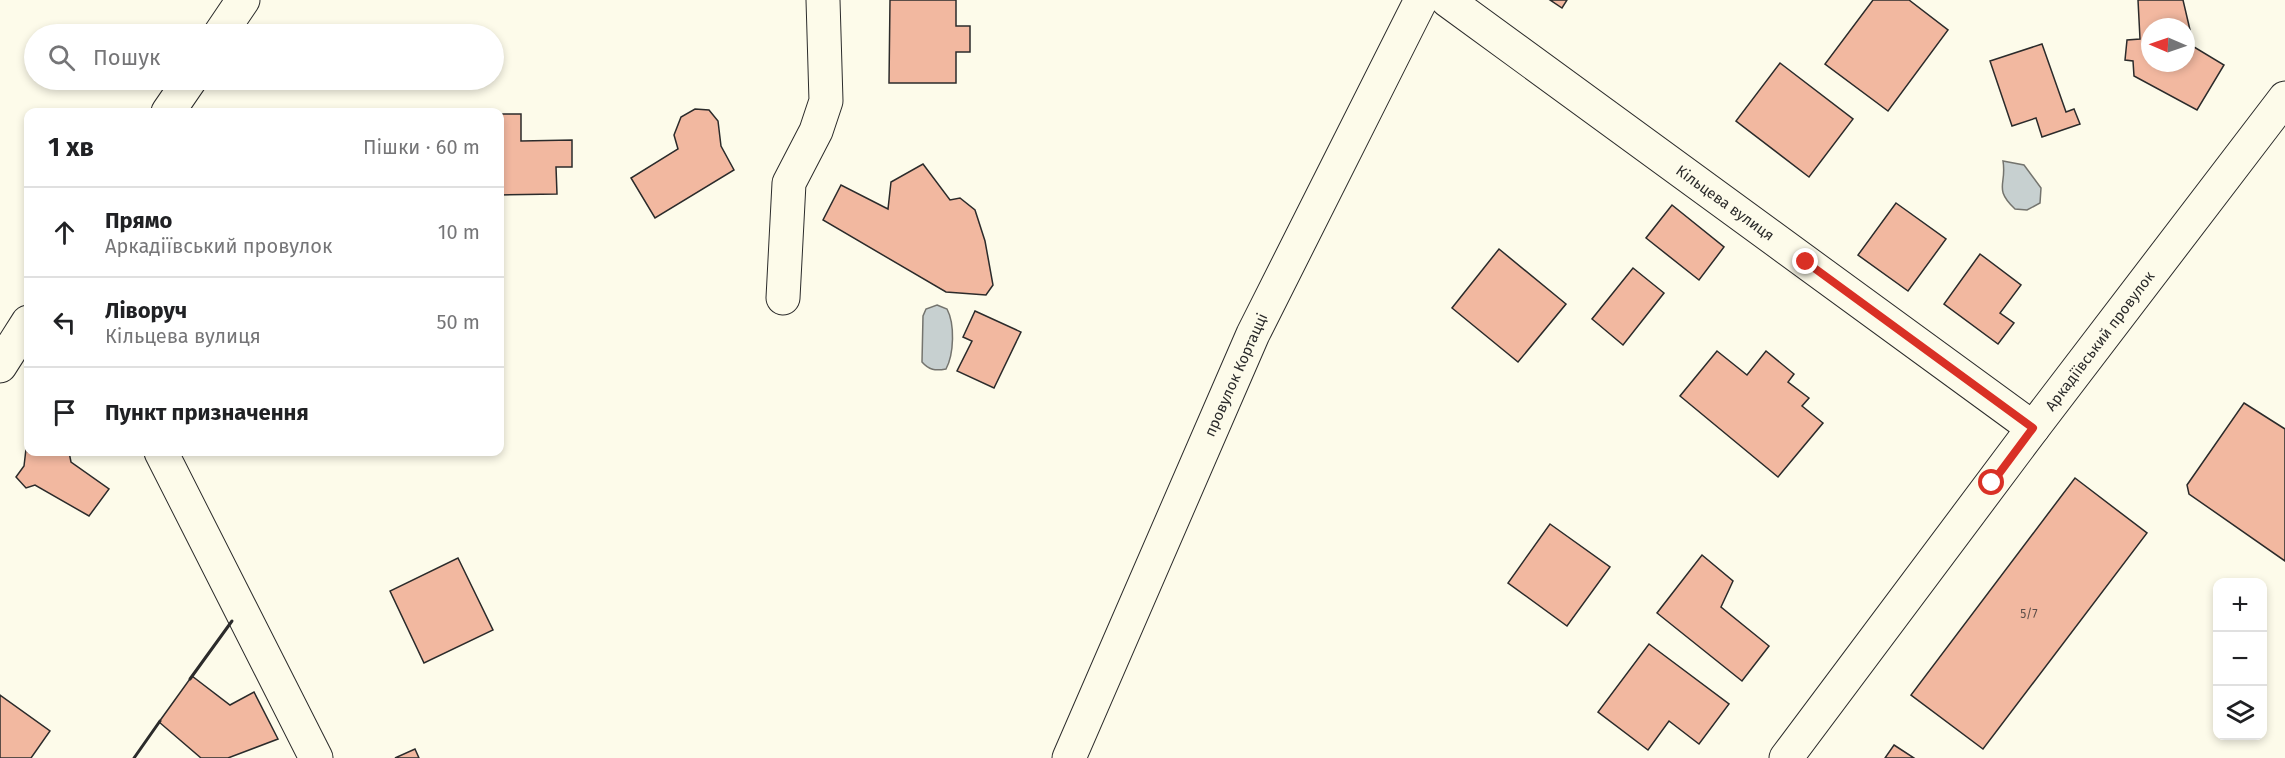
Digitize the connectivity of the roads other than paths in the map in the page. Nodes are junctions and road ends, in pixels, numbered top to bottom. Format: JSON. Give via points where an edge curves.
{"nodes":[{"id":1,"x":243,"y":0,"type":"edge"},
{"id":2,"x":823,"y":0,"type":"edge"},
{"id":3,"x":1421,"y":0,"type":"edge"},
{"id":4,"x":1447,"y":0,"type":"edge"},
{"id":5,"x":227,"y":24,"type":"edge"},
{"id":6,"x":183,"y":90,"type":"edge"},
{"id":7,"x":2285,"y":98,"type":"edge"},
{"id":8,"x":171,"y":108,"type":"edge"},
{"id":9,"x":783,"y":298,"type":"dead end"},
{"id":10,"x":24,"y":328,"type":"edge"},
{"id":11,"x":0,"y":366,"type":"edge"},
{"id":12,"x":2033,"y":428,"type":"junction"},
{"id":13,"x":163,"y":456,"type":"edge"},
{"id":14,"x":316,"y":758,"type":"edge"},
{"id":15,"x":1069,"y":758,"type":"edge"},
{"id":16,"x":1786,"y":758,"type":"edge"}],
"edges":[{"from":1,"to":5,"type":"street"},
{"from":2,"to":9,"type":"street","via":[[826,101],[816,131],[789,183]]},
{"from":3,"to":15,"type":"street","name":"провулок Кортацці","via":[[1253,334]]},
{"from":4,"to":12,"type":"street","name":"Кільцева вулиця"},
{"from":6,"to":8,"type":"street"},
{"from":7,"to":12,"type":"street","name":"Аркадіївський провулок"},
{"from":10,"to":11,"type":"street"},
{"from":12,"to":16,"type":"street","name":"Аркадіївський провулок"},
{"from":13,"to":14,"type":"street"}]}
